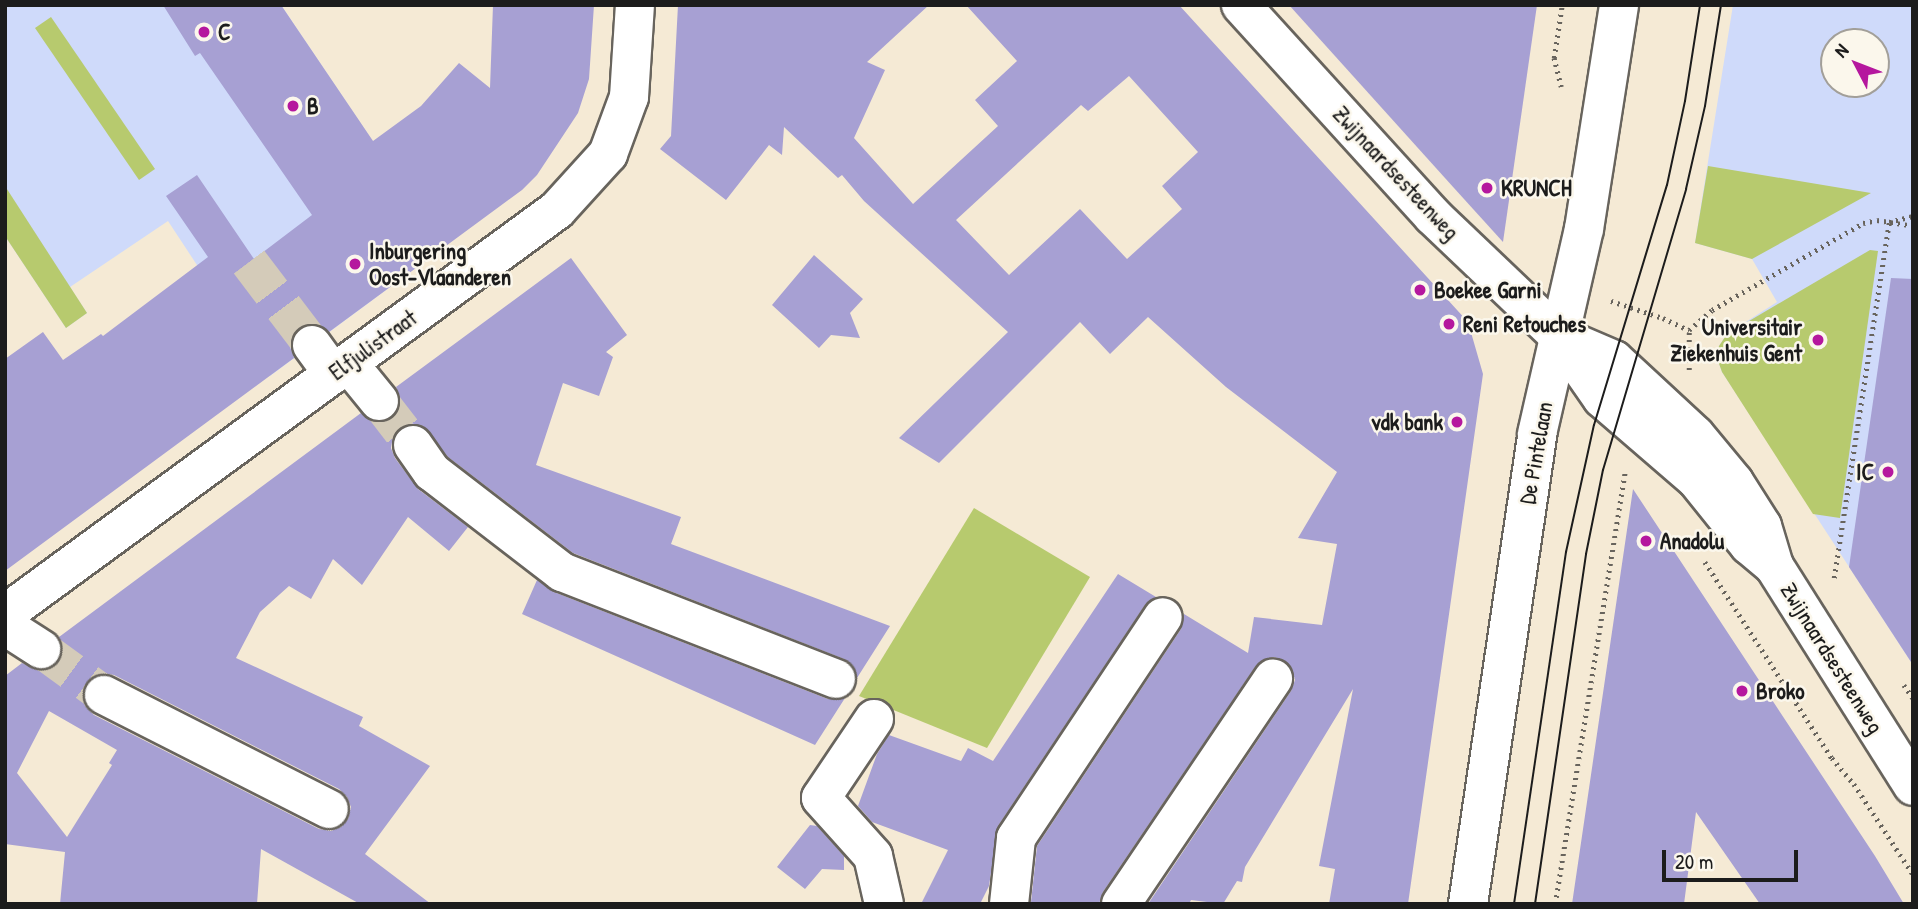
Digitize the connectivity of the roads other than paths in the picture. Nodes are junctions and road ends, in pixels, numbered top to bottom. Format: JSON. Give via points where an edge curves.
{"nodes":[{"id":1,"x":635,"y":5,"type":"edge"},
{"id":2,"x":1241,"y":5,"type":"edge"},
{"id":3,"x":1619,"y":5,"type":"edge"},
{"id":4,"x":1558,"y":335,"type":"junction"},
{"id":5,"x":331,"y":361,"type":"junction"},
{"id":6,"x":379,"y":401,"type":"tunnel mouth"},
{"id":7,"x":413,"y":445,"type":"tunnel mouth"},
{"id":8,"x":5,"y":614,"type":"edge"},
{"id":9,"x":1163,"y":617,"type":"dead end"},
{"id":10,"x":5,"y":626,"type":"edge"},
{"id":11,"x":41,"y":649,"type":"tunnel mouth"},
{"id":12,"x":836,"y":679,"type":"dead end"},
{"id":13,"x":1273,"y":679,"type":"dead end"},
{"id":14,"x":104,"y":695,"type":"tunnel mouth"},
{"id":15,"x":874,"y":719,"type":"dead end"},
{"id":16,"x":1913,"y":786,"type":"edge"},
{"id":17,"x":329,"y":809,"type":"dead end"},
{"id":18,"x":884,"y":904,"type":"edge"},
{"id":19,"x":1009,"y":904,"type":"edge"},
{"id":20,"x":1121,"y":904,"type":"edge"},
{"id":21,"x":1468,"y":904,"type":"edge"}],
"edges":[{"from":1,"to":5,"type":"street","name":"Elfjulistraat","via":[[629,97],[608,153],[556,209]]},
{"from":2,"to":4,"type":"street","name":"Zwijnaardsesteenweg","via":[[1433,216]]},
{"from":3,"to":4,"type":"street","name":"De Pintelaan","via":[[1584,229]]},
{"from":4,"to":16,"type":"street","name":"Zwijnaardsesteenweg","via":[[1614,360],[1695,435],[1734,482],[1762,526],[1774,566]]},
{"from":4,"to":21,"type":"street","name":"De Pintelaan","via":[[1537,434]]},
{"from":5,"to":6,"type":"street"},
{"from":5,"to":8,"type":"street","name":"Elfjulistraat"},
{"from":7,"to":12,"type":"street","via":[[432,472],[562,572]]},
{"from":9,"to":19,"type":"street","via":[[1016,838]]},
{"from":10,"to":11,"type":"street"},
{"from":13,"to":20,"type":"street"},
{"from":14,"to":17,"type":"street"},
{"from":15,"to":18,"type":"street","via":[[821,798],[873,856]]}]}
